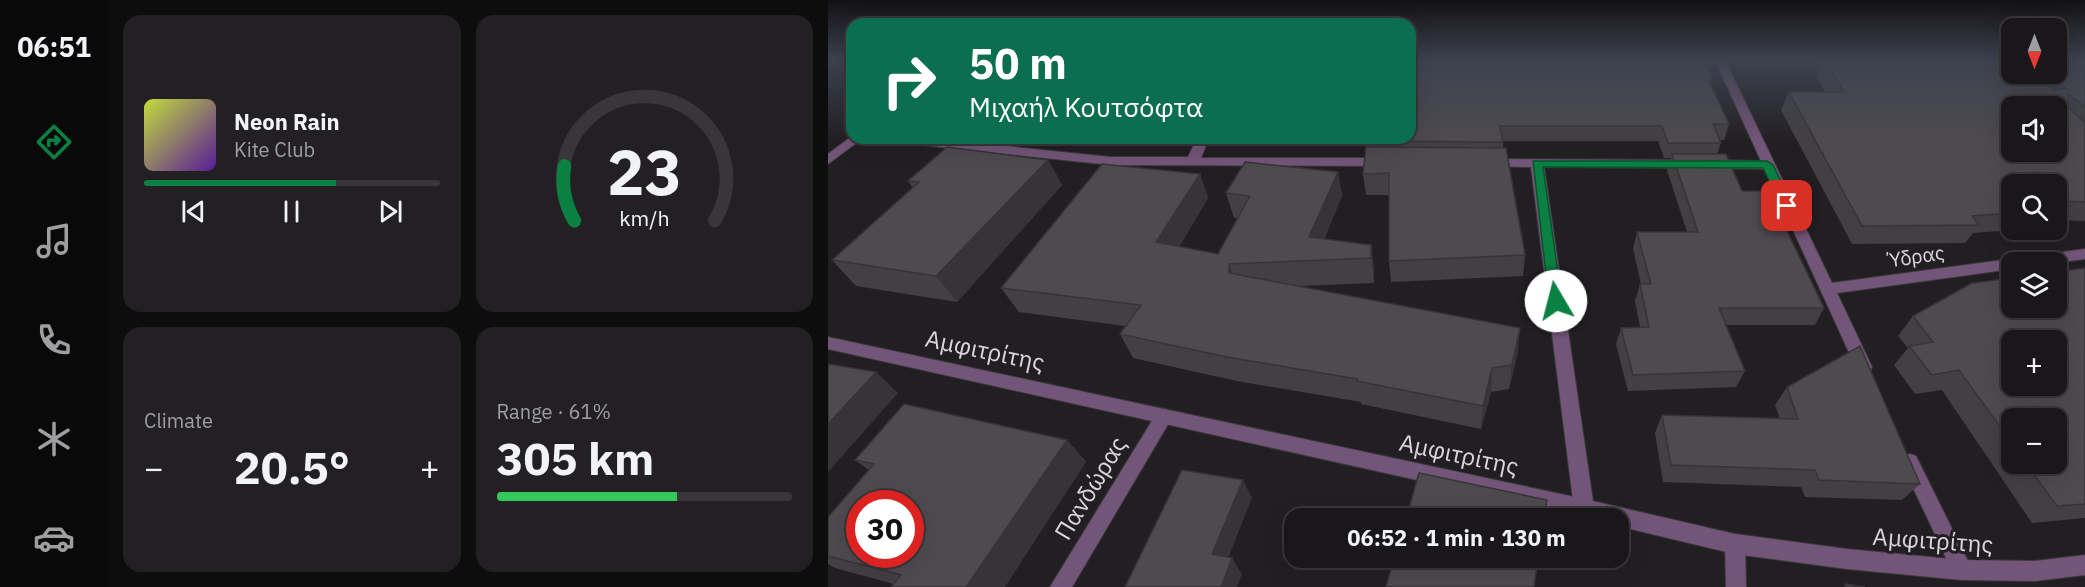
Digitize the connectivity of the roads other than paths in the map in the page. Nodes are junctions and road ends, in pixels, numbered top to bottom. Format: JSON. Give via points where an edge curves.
{"nodes":[{"id":1,"x":1732,"y":87,"type":"edge"},
{"id":2,"x":849,"y":144,"type":"edge"},
{"id":3,"x":946,"y":144,"type":"edge"},
{"id":4,"x":1200,"y":144,"type":"edge"},
{"id":5,"x":828,"y":160,"type":"edge"},
{"id":6,"x":1193,"y":161,"type":"junction"},
{"id":7,"x":1392,"y":162,"type":"edge"},
{"id":8,"x":1470,"y":163,"type":"edge"},
{"id":9,"x":1537,"y":163,"type":"junction"},
{"id":10,"x":1767,"y":165,"type":"junction"},
{"id":11,"x":2085,"y":254,"type":"edge"},
{"id":12,"x":2067,"y":256,"type":"edge"},
{"id":13,"x":2001,"y":265,"type":"edge"},
{"id":14,"x":1827,"y":289,"type":"junction"},
{"id":15,"x":828,"y":343,"type":"edge"},
{"id":16,"x":1874,"y":386,"type":"edge"},
{"id":17,"x":1164,"y":416,"type":"junction"},
{"id":18,"x":1905,"y":451,"type":"edge"},
{"id":19,"x":1584,"y":508,"type":"joint"},
{"id":20,"x":1629,"y":519,"type":"edge"},
{"id":21,"x":1735,"y":544,"type":"junction"},
{"id":22,"x":2085,"y":565,"type":"edge"},
{"id":23,"x":1962,"y":570,"type":"junction"},
{"id":24,"x":1060,"y":587,"type":"edge"},
{"id":25,"x":1736,"y":587,"type":"edge"}],
"edges":[{"from":1,"to":10,"type":"street"},
{"from":2,"to":5,"type":"street"},
{"from":3,"to":6,"type":"street","via":[[1067,158]]},
{"from":4,"to":6,"type":"street"},
{"from":6,"to":7,"type":"street"},
{"from":8,"to":9,"type":"street"},
{"from":9,"to":10,"type":"street"},
{"from":9,"to":19,"type":"street"},
{"from":10,"to":14,"type":"street"},
{"from":11,"to":12,"type":"street"},
{"from":13,"to":14,"type":"street","name":"Ύδρας"},
{"from":14,"to":16,"type":"street"},
{"from":15,"to":17,"type":"street","name":"Αμφιτρίτης"},
{"from":17,"to":19,"type":"street","name":"Αμφιτρίτης"},
{"from":17,"to":24,"type":"street","name":"Πανδώρας"},
{"from":18,"to":23,"type":"street"},
{"from":20,"to":21,"type":"street","name":"Αμφιτρίτης"},
{"from":21,"to":23,"type":"street","name":"Αμφιτρίτης"},
{"from":21,"to":25,"type":"street"},
{"from":22,"to":23,"type":"street","name":"Αμφιτρίτης","via":[[2035,571]]}]}
